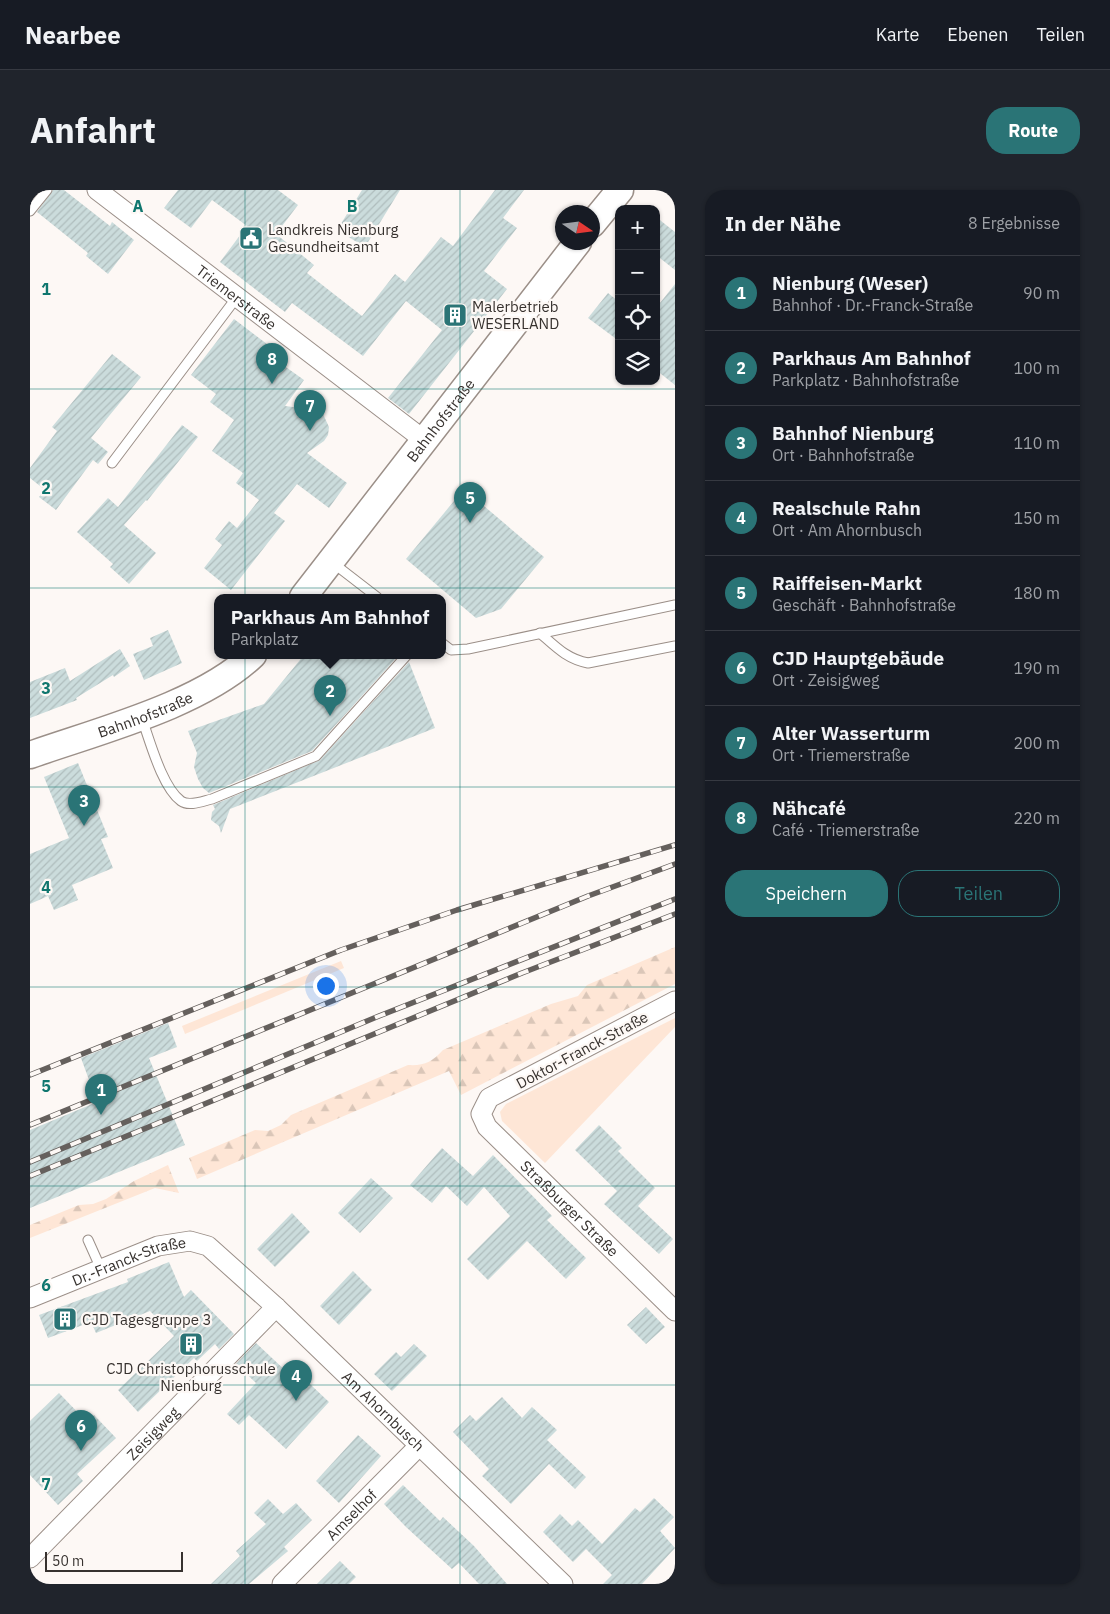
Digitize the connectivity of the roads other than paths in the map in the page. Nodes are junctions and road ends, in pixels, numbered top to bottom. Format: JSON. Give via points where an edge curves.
{"nodes":[{"id":1,"x":47,"y":190,"type":"edge"},
{"id":2,"x":97,"y":190,"type":"edge"},
{"id":3,"x":620,"y":190,"type":"edge"},
{"id":4,"x":30,"y":212,"type":"edge"},
{"id":5,"x":600,"y":214,"type":"edge"},
{"id":6,"x":572,"y":250,"type":"edge"},
{"id":7,"x":237,"y":297,"type":"junction"},
{"id":8,"x":424,"y":440,"type":"junction"},
{"id":9,"x":112,"y":463,"type":"dead end"},
{"id":10,"x":331,"y":561,"type":"junction"},
{"id":11,"x":305,"y":594,"type":"edge"},
{"id":12,"x":373,"y":594,"type":"edge"},
{"id":13,"x":675,"y":605,"type":"edge"},
{"id":14,"x":540,"y":633,"type":"junction"},
{"id":15,"x":446,"y":646,"type":"edge"},
{"id":16,"x":675,"y":646,"type":"edge"},
{"id":17,"x":248,"y":659,"type":"edge"},
{"id":18,"x":403,"y":659,"type":"edge"},
{"id":19,"x":141,"y":716,"type":"junction"},
{"id":20,"x":30,"y":754,"type":"edge"},
{"id":21,"x":675,"y":1001,"type":"edge"},
{"id":22,"x":489,"y":1098,"type":"joint"},
{"id":23,"x":88,"y":1240,"type":"dead end"},
{"id":24,"x":201,"y":1242,"type":"joint"},
{"id":25,"x":101,"y":1269,"type":"junction"},
{"id":26,"x":30,"y":1298,"type":"edge"},
{"id":27,"x":276,"y":1307,"type":"junction"},
{"id":28,"x":675,"y":1311,"type":"edge"},
{"id":29,"x":420,"y":1446,"type":"junction"},
{"id":30,"x":30,"y":1558,"type":"edge"},
{"id":31,"x":282,"y":1584,"type":"edge"},
{"id":32,"x":563,"y":1584,"type":"edge"}],
"edges":[{"from":1,"to":4,"type":"lane"},
{"from":2,"to":7,"type":"street","name":"Triemerstraße","via":[[114,199]]},
{"from":3,"to":5,"type":"main road"},
{"from":6,"to":8,"type":"main road","name":"Bahnhofstraße"},
{"from":7,"to":8,"type":"street","name":"Triemerstraße"},
{"from":7,"to":9,"type":"lane"},
{"from":8,"to":10,"type":"main road","name":"Bahnhofstraße"},
{"from":10,"to":11,"type":"main road","name":"Bahnhofstraße"},
{"from":10,"to":12,"type":"lane"},
{"from":13,"to":14,"type":"lane"},
{"from":14,"to":15,"type":"lane","via":[[468,649],[451,650]]},
{"from":14,"to":16,"type":"lane","via":[[563,654],[588,663]]},
{"from":17,"to":19,"type":"main road","name":"Bahnhofstraße","via":[[206,688]]},
{"from":18,"to":19,"type":"lane","via":[[316,756],[194,804],[182,802],[168,786]]},
{"from":19,"to":20,"type":"main road","name":"Bahnhofstraße"},
{"from":21,"to":22,"type":"street","name":"Doktor-Franck-Straße"},
{"from":22,"to":28,"type":"street","name":"Straßburger Straße","via":[[481,1114],[487,1127]]},
{"from":23,"to":25,"type":"lane"},
{"from":24,"to":25,"type":"street","name":"Dr.-Franck-Straße","via":[[177,1241],[158,1246]]},
{"from":24,"to":27,"type":"street","name":"Am Ahornbusch","via":[[220,1255]]},
{"from":25,"to":26,"type":"street","name":"Dr.-Franck-Straße"},
{"from":27,"to":29,"type":"street","name":"Am Ahornbusch"},
{"from":27,"to":30,"type":"street","name":"Zeisigweg"},
{"from":29,"to":31,"type":"street","name":"Amselhof"},
{"from":29,"to":32,"type":"street","name":"Am Ahornbusch"}]}
